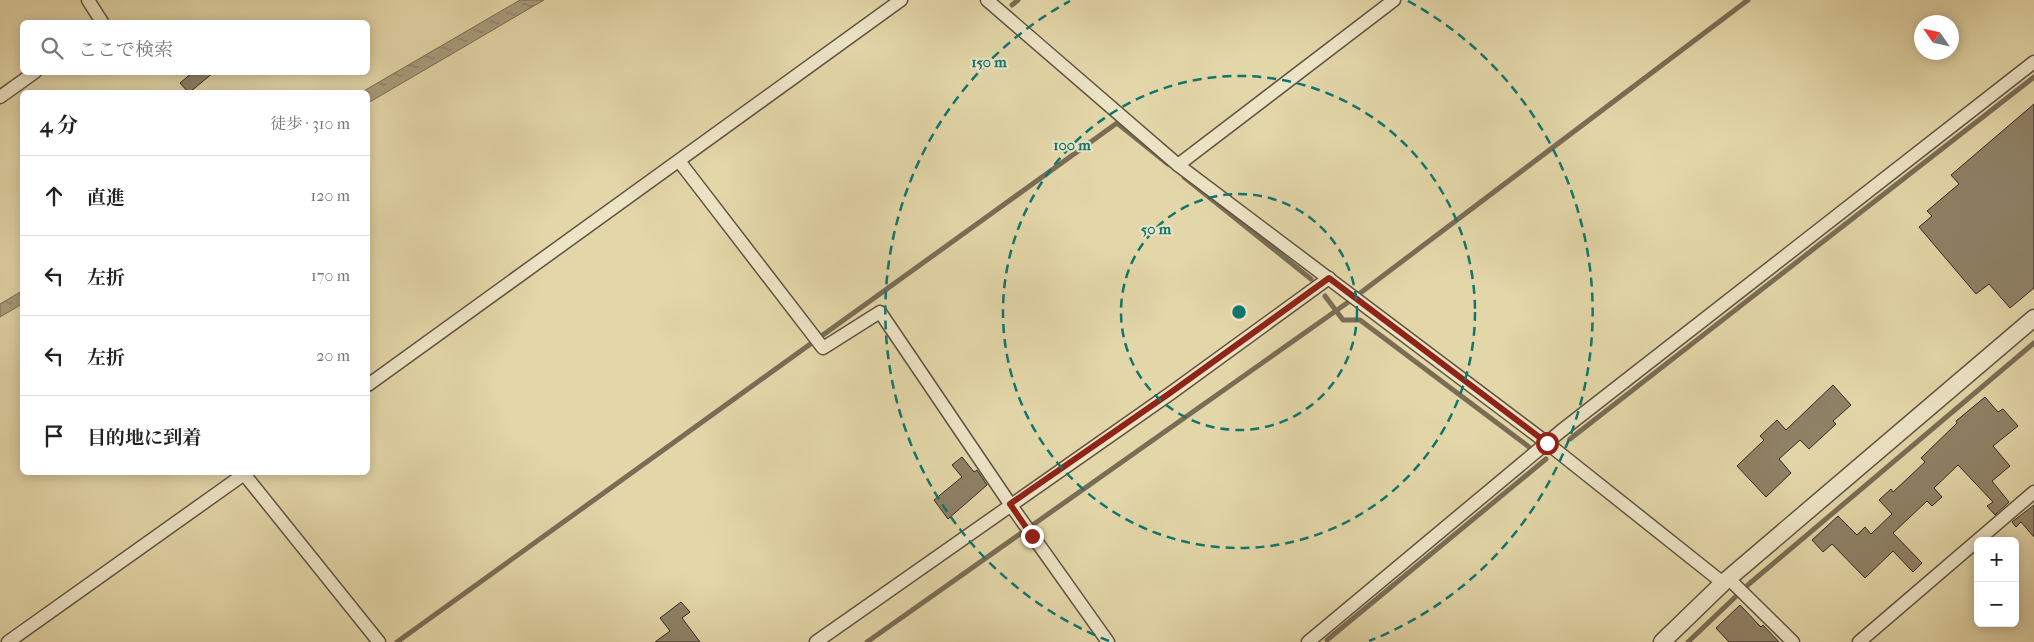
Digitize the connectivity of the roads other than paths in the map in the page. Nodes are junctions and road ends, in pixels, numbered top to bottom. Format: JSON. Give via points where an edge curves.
{"nodes":[{"id":1,"x":88,"y":0,"type":"edge"},
{"id":2,"x":901,"y":0,"type":"edge"},
{"id":3,"x":987,"y":0,"type":"edge"},
{"id":4,"x":1394,"y":0,"type":"edge"},
{"id":5,"x":101,"y":20,"type":"edge"},
{"id":6,"x":2034,"y":62,"type":"edge"},
{"id":7,"x":31,"y":75,"type":"edge"},
{"id":8,"x":0,"y":96,"type":"edge"},
{"id":9,"x":679,"y":161,"type":"junction"},
{"id":10,"x":1178,"y":165,"type":"junction"},
{"id":11,"x":1329,"y":278,"type":"junction"},
{"id":12,"x":2034,"y":318,"type":"edge"},
{"id":13,"x":370,"y":384,"type":"edge"},
{"id":14,"x":1547,"y":443,"type":"junction"},
{"id":15,"x":243,"y":475,"type":"edge"},
{"id":16,"x":248,"y":475,"type":"edge"},
{"id":17,"x":2034,"y":492,"type":"edge"},
{"id":18,"x":1010,"y":504,"type":"junction"},
{"id":19,"x":1729,"y":583,"type":"junction"},
{"id":20,"x":1312,"y":641,"type":"edge"},
{"id":21,"x":8,"y":642,"type":"edge"},
{"id":22,"x":379,"y":642,"type":"edge"},
{"id":23,"x":816,"y":642,"type":"edge"},
{"id":24,"x":1108,"y":642,"type":"edge"},
{"id":25,"x":1662,"y":642,"type":"edge"},
{"id":26,"x":1793,"y":642,"type":"edge"},
{"id":27,"x":1859,"y":642,"type":"edge"}],
"edges":[{"from":1,"to":5,"type":"street"},
{"from":2,"to":9,"type":"street"},
{"from":3,"to":10,"type":"street"},
{"from":4,"to":10,"type":"street"},
{"from":6,"to":14,"type":"street"},
{"from":7,"to":8,"type":"street"},
{"from":9,"to":13,"type":"street"},
{"from":9,"to":18,"type":"street","via":[[823,348],[880,312]]},
{"from":10,"to":11,"type":"street"},
{"from":11,"to":14,"type":"street"},
{"from":11,"to":18,"type":"street"},
{"from":12,"to":19,"type":"street"},
{"from":14,"to":19,"type":"street"},
{"from":14,"to":20,"type":"street"},
{"from":15,"to":21,"type":"street"},
{"from":16,"to":22,"type":"street"},
{"from":17,"to":27,"type":"street"},
{"from":18,"to":23,"type":"street"},
{"from":18,"to":24,"type":"street"},
{"from":19,"to":25,"type":"street"},
{"from":19,"to":26,"type":"street"}]}
